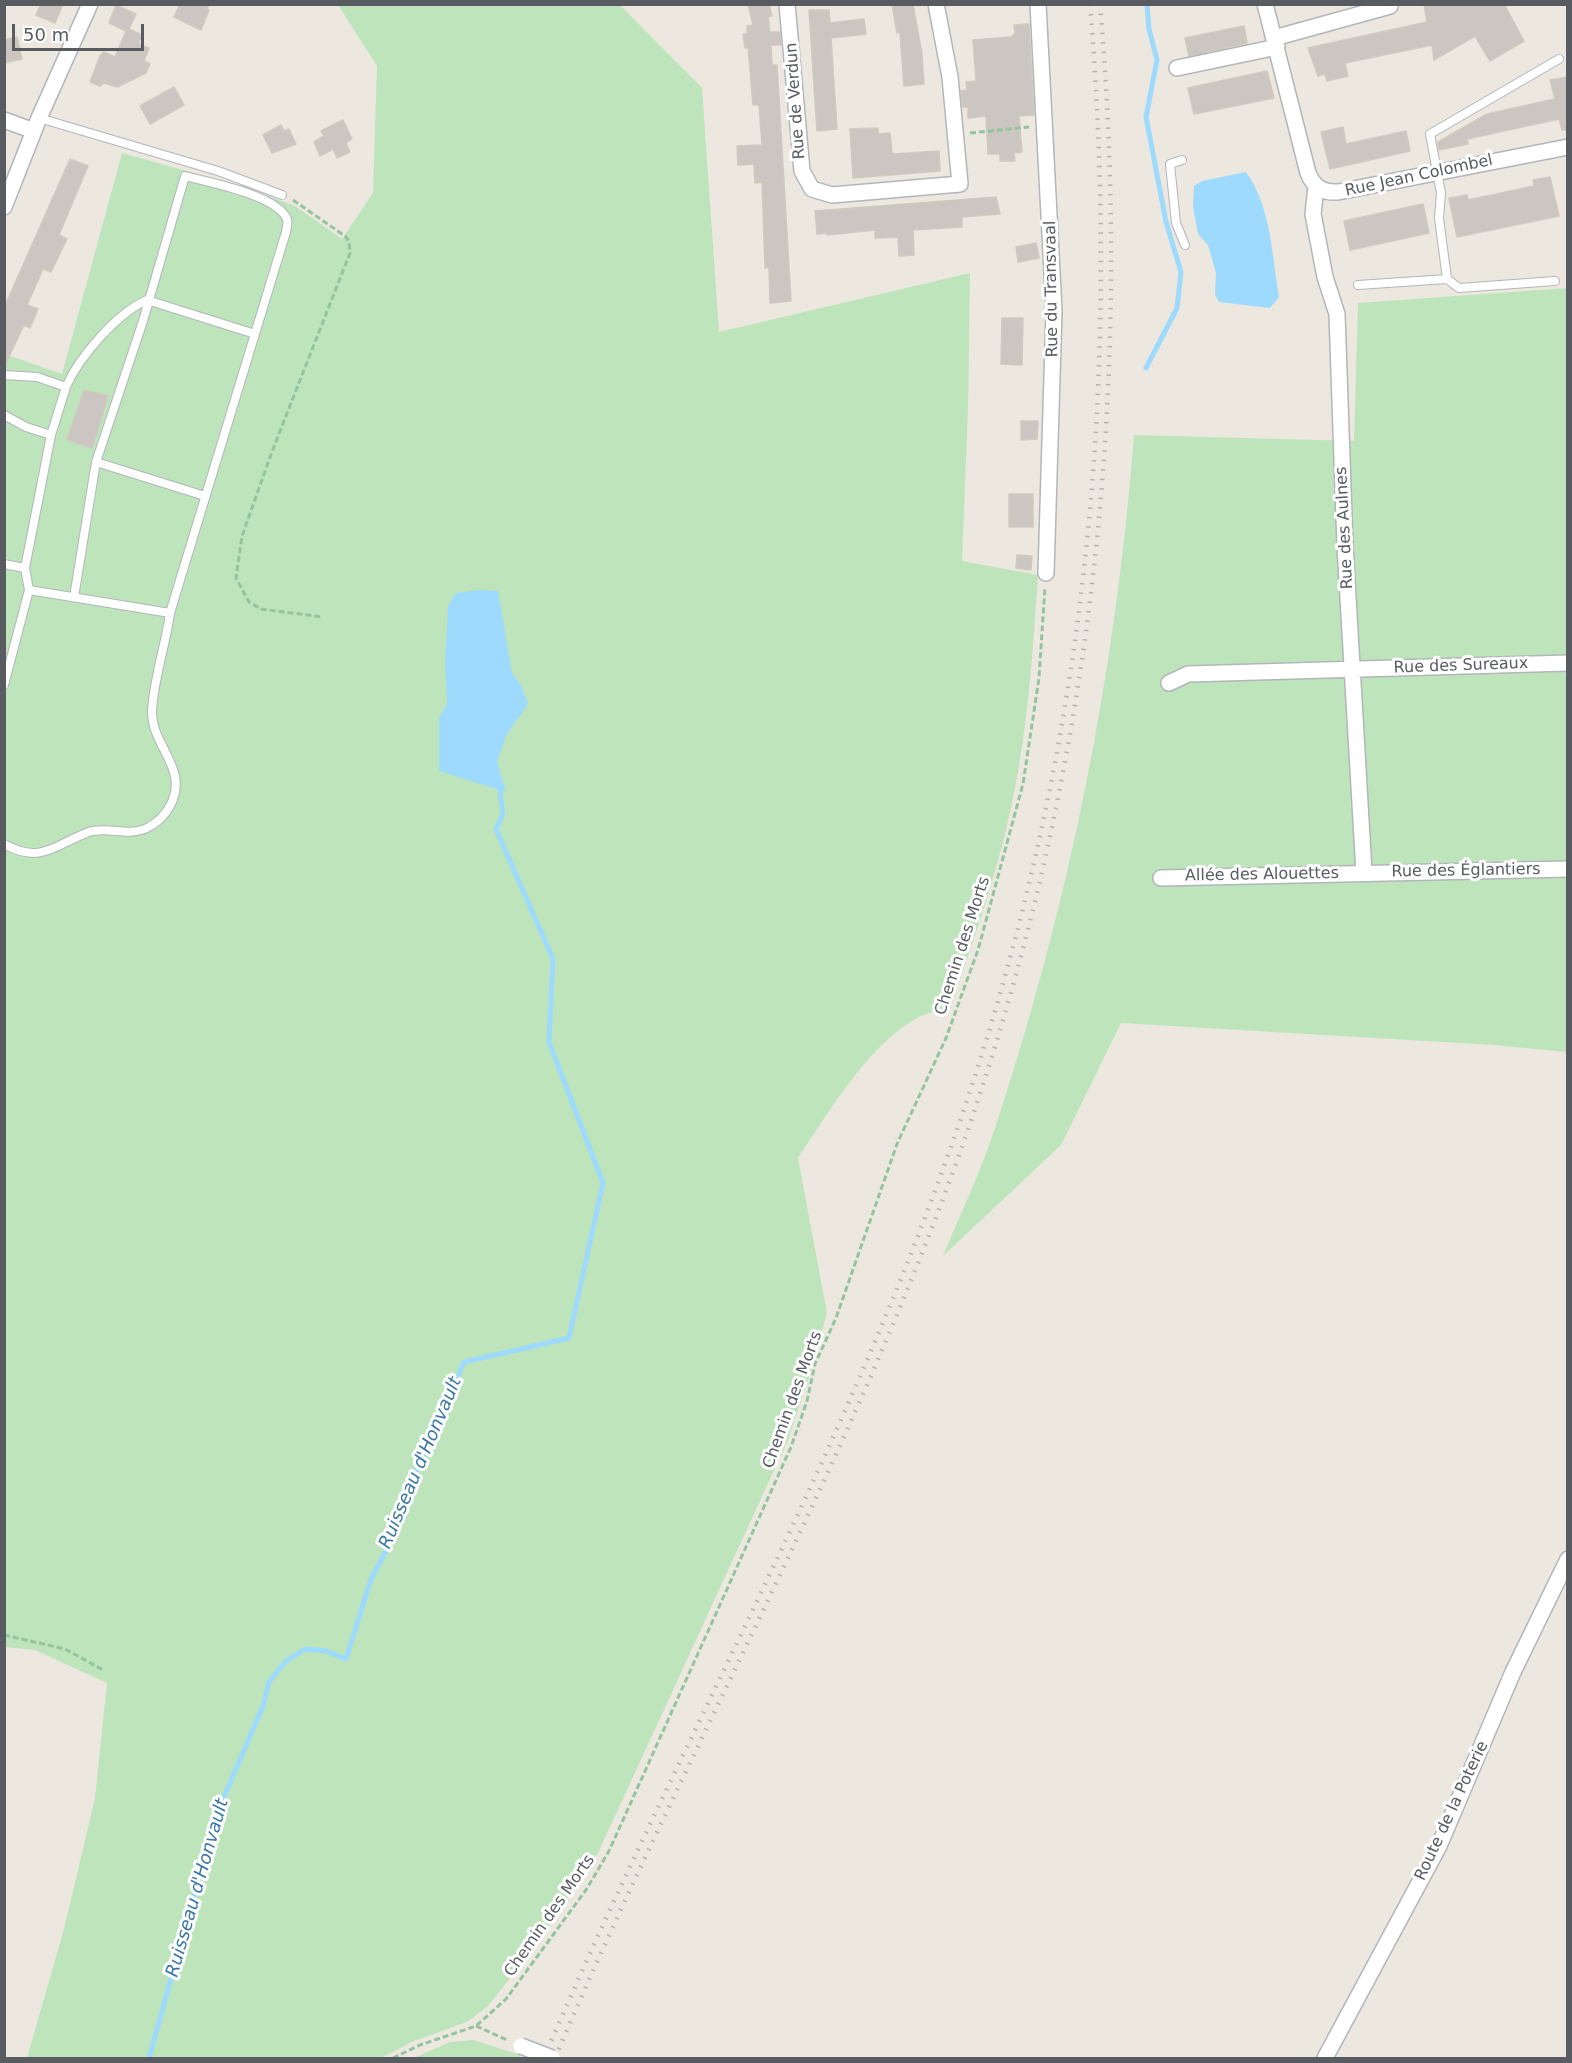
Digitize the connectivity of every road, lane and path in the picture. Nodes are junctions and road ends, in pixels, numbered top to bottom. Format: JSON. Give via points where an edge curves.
{"nodes":[{"id":1,"x":90,"y":4,"type":"edge"},
{"id":2,"x":787,"y":4,"type":"edge"},
{"id":3,"x":936,"y":4,"type":"edge"},
{"id":4,"x":1038,"y":4,"type":"edge"},
{"id":5,"x":1265,"y":4,"type":"edge"},
{"id":6,"x":1390,"y":6,"type":"dead end"},
{"id":7,"x":1276,"y":43,"type":"junction"},
{"id":8,"x":1559,"y":59,"type":"dead end"},
{"id":9,"x":1177,"y":68,"type":"dead end"},
{"id":10,"x":4,"y":120,"type":"edge"},
{"id":11,"x":37,"y":124,"type":"junction"},
{"id":12,"x":1046,"y":125,"type":"junction"},
{"id":13,"x":956,"y":134,"type":"junction"},
{"id":14,"x":1568,"y":147,"type":"edge"},
{"id":15,"x":1182,"y":160,"type":"dead end"},
{"id":16,"x":1437,"y":172,"type":"junction"},
{"id":17,"x":1316,"y":187,"type":"junction"},
{"id":18,"x":282,"y":195,"type":"joint"},
{"id":19,"x":4,"y":207,"type":"edge"},
{"id":20,"x":1185,"y":244,"type":"dead end"},
{"id":21,"x":1448,"y":279,"type":"junction"},
{"id":22,"x":1554,"y":281,"type":"dead end"},
{"id":23,"x":1358,"y":285,"type":"dead end"},
{"id":24,"x":147,"y":300,"type":"junction"},
{"id":25,"x":255,"y":334,"type":"junction"},
{"id":26,"x":4,"y":375,"type":"edge"},
{"id":27,"x":66,"y":387,"type":"junction"},
{"id":28,"x":4,"y":415,"type":"edge"},
{"id":29,"x":51,"y":435,"type":"junction"},
{"id":30,"x":96,"y":462,"type":"junction"},
{"id":31,"x":205,"y":496,"type":"junction"},
{"id":32,"x":4,"y":564,"type":"edge"},
{"id":33,"x":25,"y":568,"type":"junction"},
{"id":34,"x":1046,"y":573,"type":"joint"},
{"id":35,"x":29,"y":590,"type":"junction"},
{"id":36,"x":74,"y":597,"type":"junction"},
{"id":37,"x":170,"y":613,"type":"junction"},
{"id":38,"x":323,"y":617,"type":"dead end"},
{"id":39,"x":1568,"y":663,"type":"edge"},
{"id":40,"x":7,"y":664,"type":"edge"},
{"id":41,"x":1354,"y":669,"type":"junction"},
{"id":42,"x":1169,"y":683,"type":"dead end"},
{"id":43,"x":4,"y":685,"type":"edge"},
{"id":44,"x":4,"y":844,"type":"edge"},
{"id":45,"x":1568,"y":869,"type":"edge"},
{"id":46,"x":1364,"y":873,"type":"junction"},
{"id":47,"x":1161,"y":878,"type":"dead end"},
{"id":48,"x":1568,"y":1559,"type":"edge"},
{"id":49,"x":4,"y":1635,"type":"edge"},
{"id":50,"x":103,"y":1670,"type":"dead end"},
{"id":51,"x":476,"y":2026,"type":"junction"},
{"id":52,"x":521,"y":2046,"type":"joint"},
{"id":53,"x":393,"y":2058,"type":"edge"},
{"id":54,"x":552,"y":2058,"type":"edge"},
{"id":55,"x":1325,"y":2058,"type":"edge"}],
"edges":[{"from":1,"to":11,"type":"street"},
{"from":2,"to":13,"type":"street","name":"Rue de Verdun","via":[[800,163],[804,179],[812,189],[832,195],[960,184]]},
{"from":3,"to":13,"type":"street"},
{"from":4,"to":12,"type":"street","name":"Rue du Transvaal"},
{"from":5,"to":7,"type":"street"},
{"from":6,"to":7,"type":"street"},
{"from":7,"to":9,"type":"street"},
{"from":7,"to":17,"type":"street","via":[[1308,173]]},
{"from":8,"to":16,"type":"lane","via":[[1430,134]]},
{"from":10,"to":11,"type":"street"},
{"from":11,"to":18,"type":"lane","via":[[218,171]]},
{"from":11,"to":19,"type":"street"},
{"from":12,"to":13,"type":"path"},
{"from":12,"to":34,"type":"street","name":"Rue du Transvaal","via":[[1054,329]]},
{"from":14,"to":16,"type":"street","name":"Rue Jean Colombel"},
{"from":15,"to":20,"type":"lane","via":[[1170,164],[1176,223]]},
{"from":16,"to":17,"type":"street","name":"Rue Jean Colombel","via":[[1330,193]]},
{"from":16,"to":21,"type":"lane"},
{"from":17,"to":41,"type":"street","name":"Rue des Aulnes","via":[[1313,214],[1325,277],[1337,314],[1345,546]]},
{"from":18,"to":38,"type":"path","via":[[306,206],[340,231],[350,241],[350,253],[242,536],[236,578],[249,602],[261,609]]},
{"from":21,"to":22,"type":"lane","via":[[1459,288]]},
{"from":21,"to":23,"type":"lane"},
{"from":24,"to":25,"type":"lane"},
{"from":24,"to":25,"type":"lane","via":[[185,176],[234,188],[278,209],[288,225]]},
{"from":24,"to":27,"type":"lane","via":[[110,328]]},
{"from":24,"to":30,"type":"lane"},
{"from":25,"to":31,"type":"lane"},
{"from":26,"to":27,"type":"lane","via":[[37,377]]},
{"from":27,"to":29,"type":"lane"},
{"from":28,"to":29,"type":"lane"},
{"from":29,"to":33,"type":"lane"},
{"from":30,"to":31,"type":"lane"},
{"from":30,"to":36,"type":"lane"},
{"from":31,"to":37,"type":"lane"},
{"from":32,"to":33,"type":"lane"},
{"from":33,"to":35,"type":"lane"},
{"from":34,"to":51,"type":"path","name":"Chemin des Morts","via":[[1039,678],[1023,784],[978,950],[946,1038],[897,1144],[839,1310],[815,1364],[791,1448],[609,1851],[586,1890],[514,1989]]},
{"from":35,"to":36,"type":"lane"},
{"from":35,"to":40,"type":"lane"},
{"from":36,"to":37,"type":"lane"},
{"from":37,"to":44,"type":"lane","via":[[152,711],[154,727],[176,778],[175,795],[167,811],[154,824],[138,831],[91,832],[43,853],[23,852]]},
{"from":39,"to":41,"type":"street","name":"Rue des Sureaux"},
{"from":40,"to":43,"type":"lane"},
{"from":41,"to":42,"type":"street","name":"Rue des Sureaux","via":[[1188,674]]},
{"from":41,"to":46,"type":"street","name":"Rue des Aulnes"},
{"from":45,"to":46,"type":"street","name":"Rue des Églantiers"},
{"from":46,"to":47,"type":"street","name":"Allée des Alouettes"},
{"from":48,"to":55,"type":"street","name":"Route de la Poterie","via":[[1513,1672],[1439,1846]]},
{"from":49,"to":50,"type":"path","via":[[65,1649]]},
{"from":51,"to":52,"type":"path"},
{"from":51,"to":53,"type":"path","name":"Chemin des Morts"},
{"from":52,"to":54,"type":"street","bridge":true}]}
